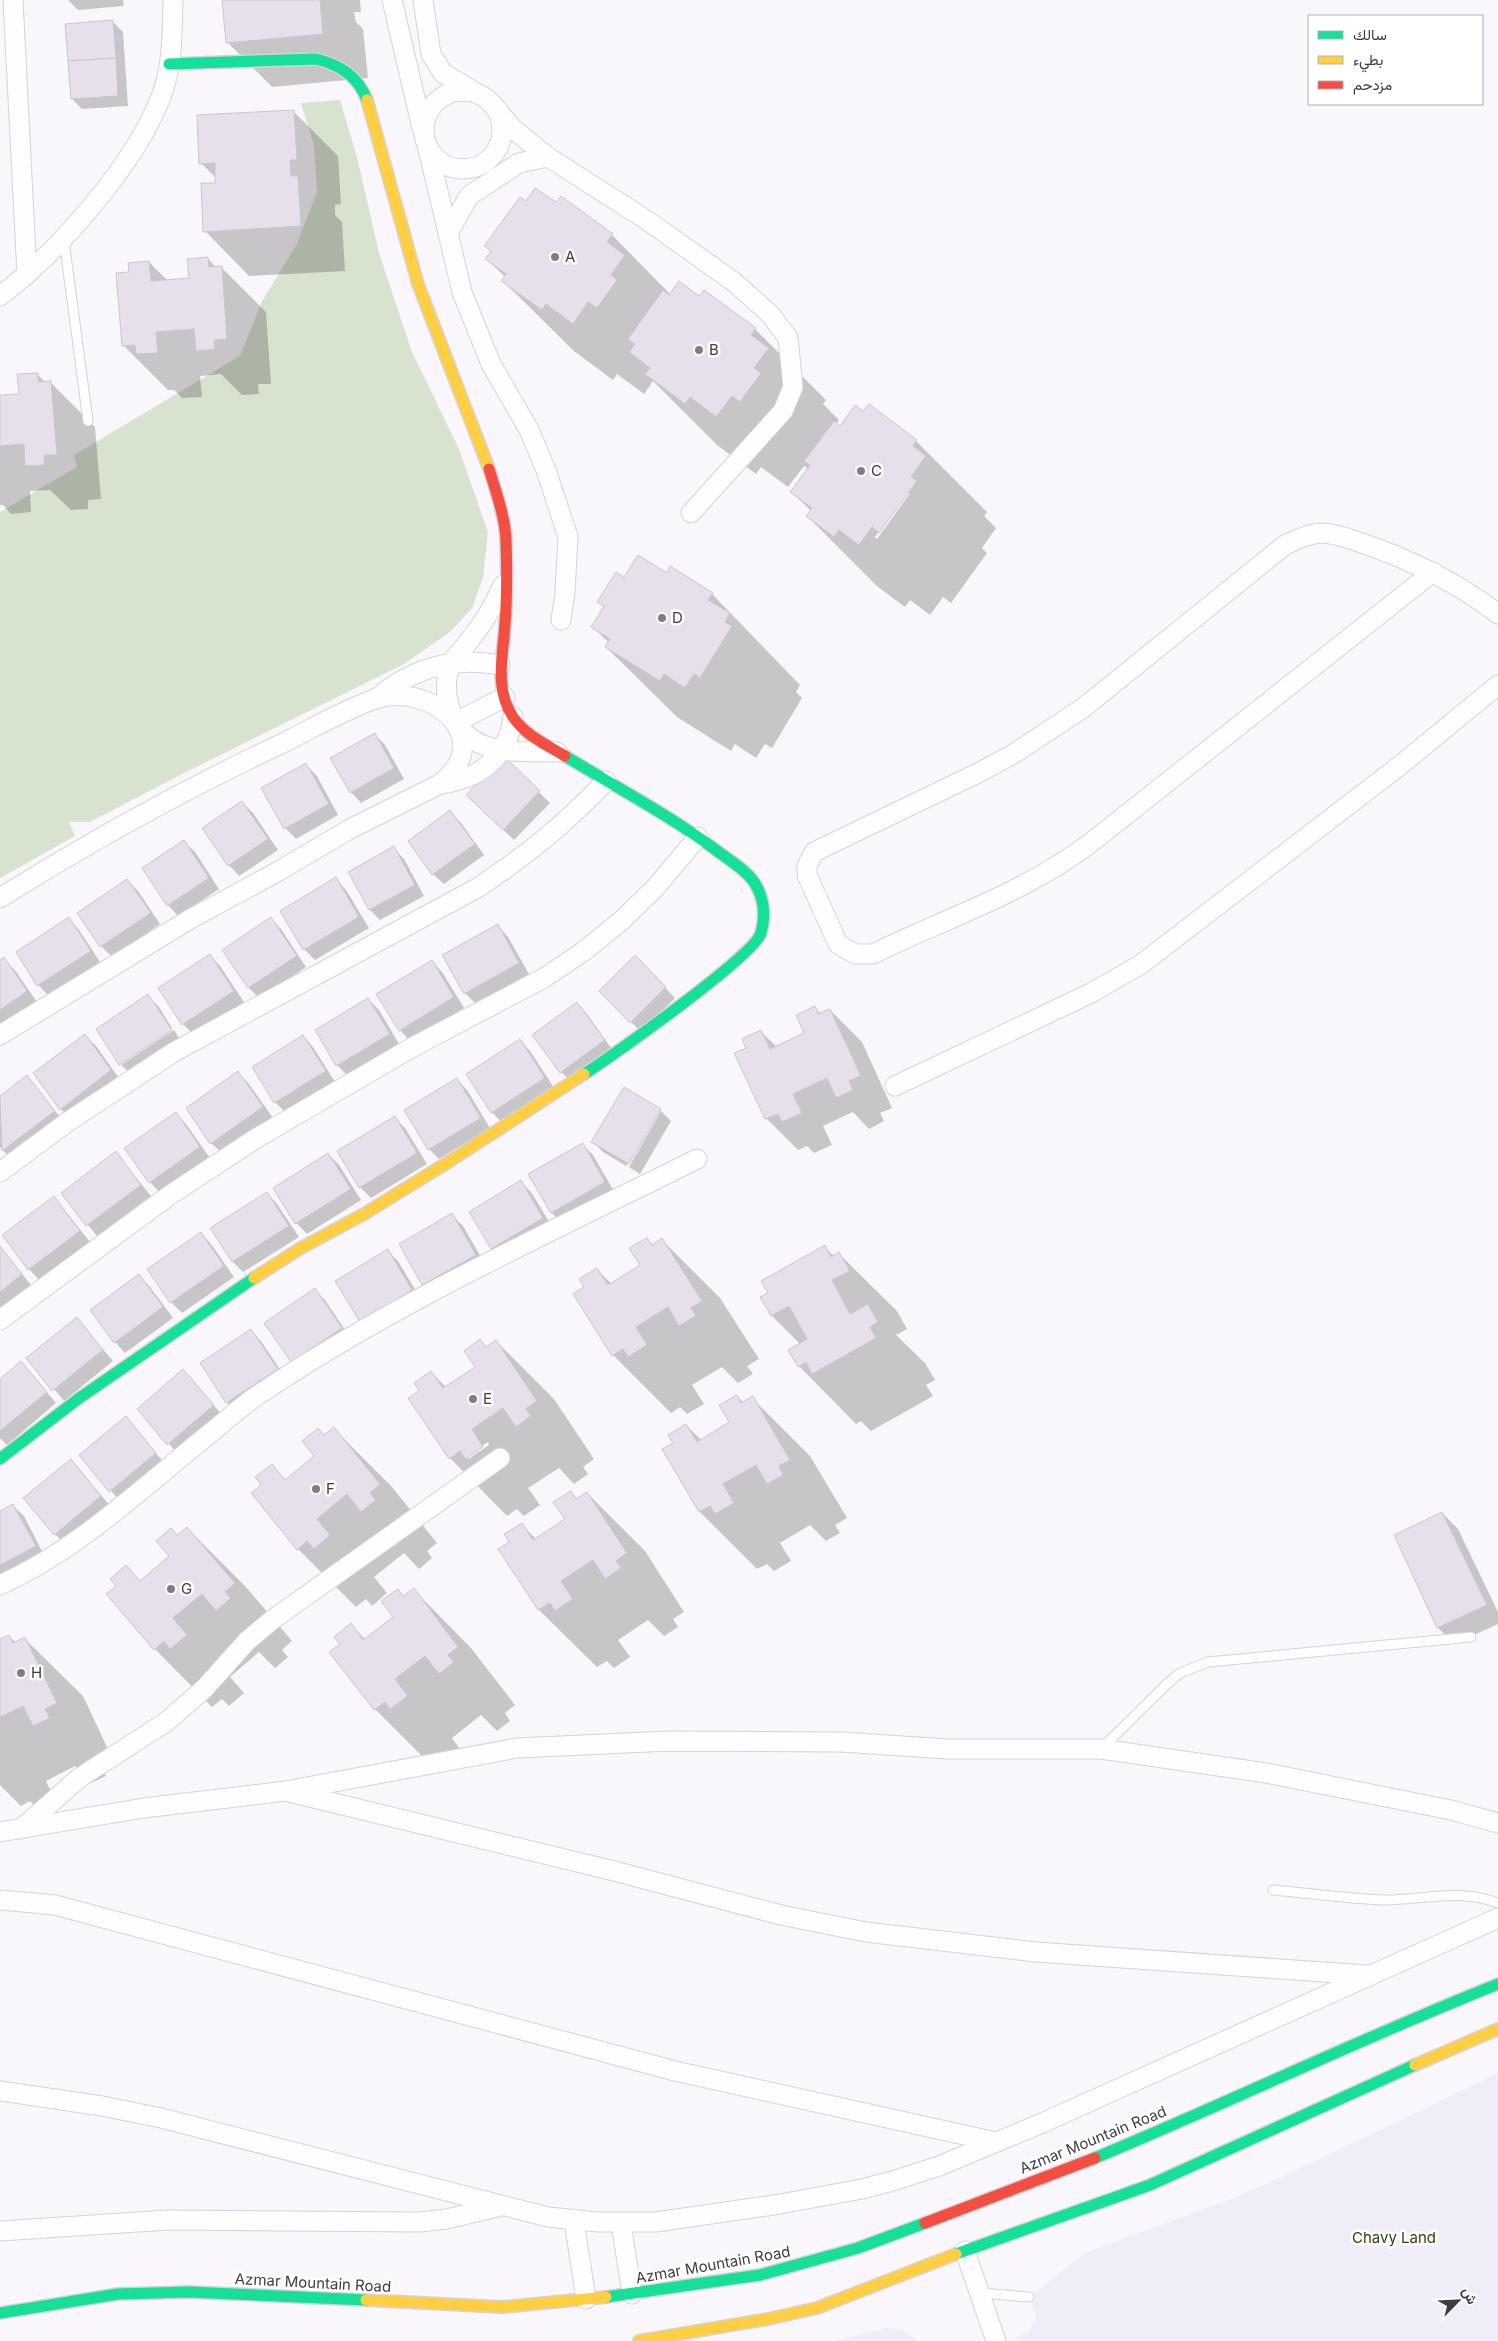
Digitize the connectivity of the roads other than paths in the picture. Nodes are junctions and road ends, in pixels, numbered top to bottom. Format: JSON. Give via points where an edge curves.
{"nodes":[{"id":1,"x":13,"y":0,"type":"edge"},
{"id":2,"x":172,"y":0,"type":"edge"},
{"id":3,"x":392,"y":0,"type":"edge"},
{"id":4,"x":423,"y":0,"type":"edge"},
{"id":5,"x":168,"y":64,"type":"junction"},
{"id":6,"x":473,"y":91,"type":"junction"},
{"id":7,"x":493,"y":105,"type":"junction"},
{"id":8,"x":426,"y":143,"type":"junction"},
{"id":9,"x":548,"y":157,"type":"junction"},
{"id":10,"x":448,"y":233,"type":"junction"},
{"id":11,"x":63,"y":238,"type":"junction"},
{"id":12,"x":27,"y":275,"type":"junction"},
{"id":13,"x":0,"y":296,"type":"edge"},
{"id":14,"x":88,"y":421,"type":"dead end"},
{"id":15,"x":691,"y":513,"type":"dead end"},
{"id":16,"x":1433,"y":572,"type":"junction"},
{"id":17,"x":504,"y":584,"type":"junction"},
{"id":18,"x":1498,"y":614,"type":"edge"},
{"id":19,"x":561,"y":620,"type":"dead end"},
{"id":20,"x":452,"y":662,"type":"junction"},
{"id":21,"x":500,"y":665,"type":"junction"},
{"id":22,"x":1498,"y":685,"type":"edge"},
{"id":23,"x":505,"y":698,"type":"junction"},
{"id":24,"x":376,"y":699,"type":"junction"},
{"id":25,"x":513,"y":716,"type":"junction"},
{"id":26,"x":456,"y":722,"type":"junction"},
{"id":27,"x":501,"y":751,"type":"junction"},
{"id":28,"x":559,"y":752,"type":"junction"},
{"id":29,"x":606,"y":781,"type":"junction"},
{"id":30,"x":440,"y":784,"type":"junction"},
{"id":31,"x":698,"y":838,"type":"junction"},
{"id":32,"x":0,"y":898,"type":"edge"},
{"id":33,"x":0,"y":1035,"type":"edge"},
{"id":34,"x":896,"y":1086,"type":"dead end"},
{"id":35,"x":698,"y":1159,"type":"dead end"},
{"id":36,"x":0,"y":1172,"type":"edge"},
{"id":37,"x":0,"y":1320,"type":"edge"},
{"id":38,"x":500,"y":1458,"type":"dead end"},
{"id":39,"x":0,"y":1459,"type":"edge"},
{"id":40,"x":0,"y":1585,"type":"edge"},
{"id":41,"x":1471,"y":1637,"type":"dead end"},
{"id":42,"x":1101,"y":1749,"type":"junction"},
{"id":43,"x":286,"y":1791,"type":"junction"},
{"id":44,"x":1498,"y":1823,"type":"edge"},
{"id":45,"x":22,"y":1829,"type":"junction"},
{"id":46,"x":0,"y":1832,"type":"edge"},
{"id":47,"x":1273,"y":1890,"type":"dead end"},
{"id":48,"x":0,"y":1900,"type":"edge"},
{"id":49,"x":1498,"y":1903,"type":"edge"},
{"id":50,"x":1498,"y":1918,"type":"edge"},
{"id":51,"x":1371,"y":1976,"type":"junction"},
{"id":52,"x":1498,"y":1984,"type":"edge"},
{"id":53,"x":1498,"y":2029,"type":"edge"},
{"id":54,"x":0,"y":2091,"type":"edge"},
{"id":55,"x":996,"y":2142,"type":"junction"},
{"id":56,"x":502,"y":2206,"type":"junction"},
{"id":57,"x":574,"y":2220,"type":"junction"},
{"id":58,"x":621,"y":2223,"type":"junction"},
{"id":59,"x":0,"y":2231,"type":"edge"},
{"id":60,"x":965,"y":2251,"type":"junction"},
{"id":61,"x":980,"y":2293,"type":"junction"},
{"id":62,"x":632,"y":2294,"type":"junction"},
{"id":63,"x":1028,"y":2297,"type":"dead end"},
{"id":64,"x":586,"y":2299,"type":"junction"},
{"id":65,"x":0,"y":2313,"type":"edge"},
{"id":66,"x":639,"y":2341,"type":"edge"},
{"id":67,"x":996,"y":2341,"type":"edge"}],
"edges":[{"from":1,"to":12,"type":"street"},
{"from":2,"to":5,"type":"street","via":[[172,50]]},
{"from":3,"to":8,"type":"street"},
{"from":4,"to":6,"type":"street","via":[[432,54],[443,73]]},
{"from":5,"to":11,"type":"street","via":[[161,97],[138,142],[110,183]]},
{"from":5,"to":17,"type":"main road","via":[[316,59],[340,66],[358,82],[368,104],[418,284],[497,494],[506,538]]},
{"from":6,"to":7,"type":"street"},
{"from":6,"to":8,"type":"street","via":[[460,90],[437,99],[426,116]]},
{"from":7,"to":8,"type":"street","via":[[500,116],[501,141],[496,152],[475,168],[461,170],[448,167],[436,160]]},
{"from":7,"to":9,"type":"street","via":[[513,129]]},
{"from":8,"to":10,"type":"street"},
{"from":9,"to":10,"type":"street","via":[[519,164],[469,196]]},
{"from":9,"to":15,"type":"street","via":[[648,221],[734,282],[770,314],[788,338],[793,387],[783,411]]},
{"from":10,"to":19,"type":"street","via":[[462,292],[491,364],[529,430],[568,536]]},
{"from":11,"to":12,"type":"street"},
{"from":11,"to":14,"type":"lane"},
{"from":12,"to":13,"type":"street"},
{"from":16,"to":16,"type":"street","via":[[1335,534],[1310,534],[1285,545],[1050,731],[980,772],[814,852],[807,866],[807,875],[838,944],[855,954],[873,954],[1050,872]]},
{"from":16,"to":18,"type":"street"},
{"from":17,"to":20,"type":"street","via":[[481,625]]},
{"from":17,"to":21,"type":"main road","via":[[505,624]]},
{"from":20,"to":21,"type":"street"},
{"from":20,"to":24,"type":"street","via":[[402,679]]},
{"from":20,"to":26,"type":"street","via":[[445,687]]},
{"from":21,"to":23,"type":"main road"},
{"from":22,"to":34,"type":"street","via":[[1398,767],[1140,965],[1091,993]]},
{"from":23,"to":25,"type":"main road"},
{"from":23,"to":26,"type":"street"},
{"from":24,"to":26,"type":"street","via":[[390,696],[419,700],[446,712]]},
{"from":24,"to":32,"type":"street","via":[[228,768],[62,859]]},
{"from":25,"to":27,"type":"street","via":[[512,728]]},
{"from":25,"to":28,"type":"main road","via":[[533,737]]},
{"from":26,"to":27,"type":"street","via":[[475,742]]},
{"from":26,"to":30,"type":"street","via":[[463,744],[461,756],[450,776]]},
{"from":27,"to":28,"type":"street"},
{"from":27,"to":30,"type":"street","via":[[474,775],[458,782]]},
{"from":28,"to":29,"type":"main road"},
{"from":29,"to":31,"type":"main road"},
{"from":29,"to":36,"type":"street","via":[[569,820],[526,856],[479,887],[174,1052],[69,1120]]},
{"from":30,"to":33,"type":"street","via":[[350,829],[192,918]]},
{"from":31,"to":37,"type":"street","via":[[655,888],[584,951],[544,978],[413,1047],[255,1139],[170,1195]]},
{"from":31,"to":39,"type":"main road","via":[[739,867],[760,894],[764,910],[761,935],[733,964],[590,1070],[442,1166],[301,1248],[222,1299],[93,1388]]},
{"from":35,"to":40,"type":"street","via":[[419,1297],[315,1357],[256,1396],[56,1555]]},
{"from":38,"to":45,"type":"street","via":[[272,1620],[247,1641],[204,1689],[166,1722],[79,1778]]},
{"from":41,"to":42,"type":"lane","via":[[1208,1662],[1180,1673]]},
{"from":42,"to":43,"type":"street","via":[[699,1741],[526,1748]]},
{"from":42,"to":44,"type":"street","via":[[1266,1772],[1451,1810]]},
{"from":43,"to":45,"type":"street","via":[[144,1808]]},
{"from":43,"to":51,"type":"street","via":[[782,1915],[866,1932],[1036,1952]]},
{"from":45,"to":46,"type":"street"},
{"from":47,"to":49,"type":"lane","via":[[1382,1900],[1456,1894]]},
{"from":48,"to":55,"type":"street","via":[[55,1905],[675,2071]]},
{"from":50,"to":51,"type":"street"},
{"from":51,"to":55,"type":"street"},
{"from":52,"to":62,"type":"main road","name":"Azmar Mountain Road","via":[[1200,2114],[858,2248],[760,2275]]},
{"from":53,"to":60,"type":"main road","via":[[1150,2184]]},
{"from":54,"to":56,"type":"street","via":[[161,2118]]},
{"from":55,"to":58,"type":"street","via":[[939,2166],[862,2189],[700,2216]]},
{"from":56,"to":57,"type":"street"},
{"from":56,"to":59,"type":"street","via":[[420,2222],[168,2220]]},
{"from":57,"to":58,"type":"street"},
{"from":57,"to":64,"type":"street"},
{"from":58,"to":62,"type":"street"},
{"from":60,"to":61,"type":"street"},
{"from":60,"to":66,"type":"main road","via":[[817,2308]]},
{"from":61,"to":63,"type":"lane"},
{"from":61,"to":67,"type":"street"},
{"from":62,"to":64,"type":"main road","name":"Azmar Mountain Road"},
{"from":64,"to":65,"type":"main road","name":"Azmar Mountain Road","via":[[502,2307],[189,2292],[118,2294]]}]}
